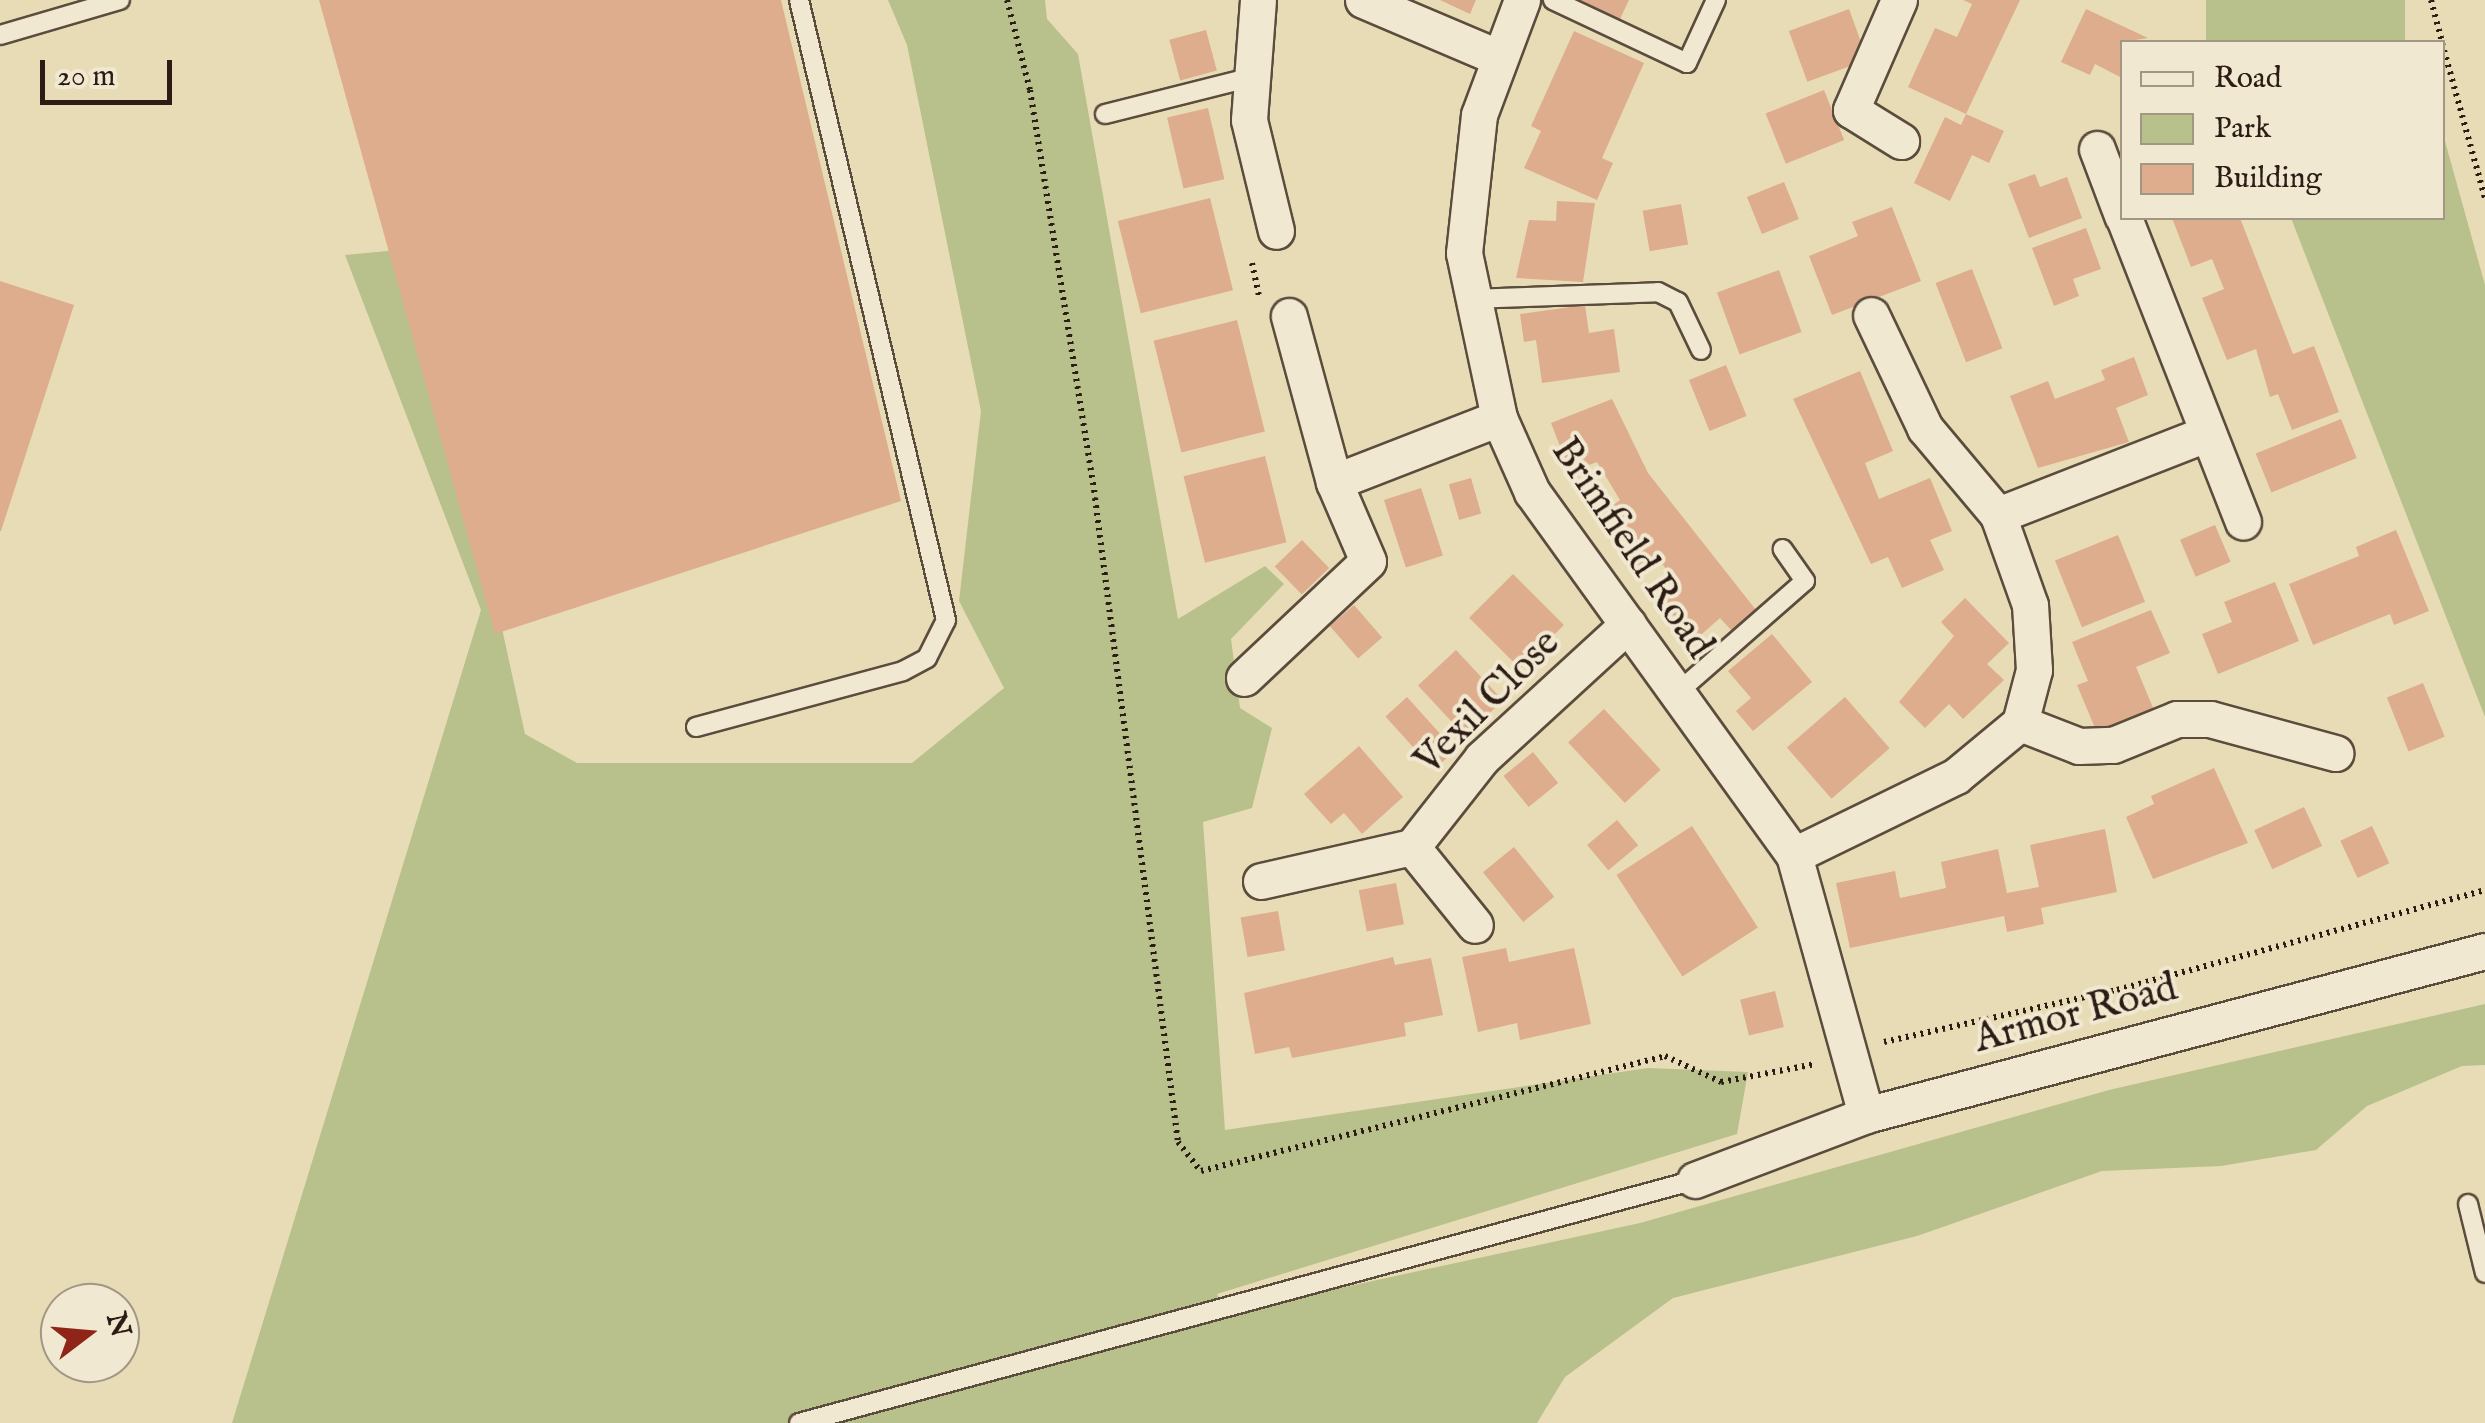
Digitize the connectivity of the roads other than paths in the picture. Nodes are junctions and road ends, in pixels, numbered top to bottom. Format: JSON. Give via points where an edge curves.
{"nodes":[{"id":1,"x":120,"y":0,"type":"edge"},
{"id":2,"x":800,"y":0,"type":"edge"},
{"id":3,"x":1258,"y":0,"type":"edge"},
{"id":4,"x":1363,"y":0,"type":"edge"},
{"id":5,"x":1522,"y":0,"type":"edge"},
{"id":6,"x":1553,"y":0,"type":"edge"},
{"id":7,"x":1716,"y":0,"type":"edge"},
{"id":8,"x":1899,"y":0,"type":"edge"},
{"id":9,"x":0,"y":34,"type":"edge"},
{"id":10,"x":1495,"y":56,"type":"junction"},
{"id":11,"x":1248,"y":78,"type":"junction"},
{"id":12,"x":1105,"y":114,"type":"dead end"},
{"id":13,"x":1901,"y":140,"type":"dead end"},
{"id":14,"x":2097,"y":150,"type":"dead end"},
{"id":15,"x":2120,"y":208,"type":"edge"},
{"id":16,"x":2125,"y":220,"type":"edge"},
{"id":17,"x":1276,"y":231,"type":"road end"},
{"id":18,"x":1471,"y":299,"type":"junction"},
{"id":19,"x":1871,"y":315,"type":"dead end"},
{"id":20,"x":1289,"y":316,"type":"road end"},
{"id":21,"x":1701,"y":350,"type":"dead end"},
{"id":22,"x":1499,"y":418,"type":"junction"},
{"id":23,"x":2208,"y":433,"type":"junction"},
{"id":24,"x":1334,"y":482,"type":"junction"},
{"id":25,"x":1998,"y":515,"type":"junction"},
{"id":26,"x":2243,"y":522,"type":"dead end"},
{"id":27,"x":1783,"y":549,"type":"dead end"},
{"id":28,"x":1628,"y":624,"type":"junction"},
{"id":29,"x":1244,"y":678,"type":"dead end"},
{"id":30,"x":1677,"y":693,"type":"junction"},
{"id":31,"x":2020,"y":723,"type":"junction"},
{"id":32,"x":696,"y":727,"type":"dead end"},
{"id":33,"x":2335,"y":753,"type":"dead end"},
{"id":34,"x":1412,"y":846,"type":"junction"},
{"id":35,"x":1794,"y":855,"type":"junction"},
{"id":36,"x":1262,"y":880,"type":"dead end"},
{"id":37,"x":1475,"y":925,"type":"dead end"},
{"id":38,"x":2485,"y":951,"type":"edge"},
{"id":39,"x":1866,"y":1115,"type":"junction"},
{"id":40,"x":1695,"y":1180,"type":"joint"},
{"id":41,"x":2468,"y":1204,"type":"dead end"},
{"id":42,"x":2485,"y":1272,"type":"edge"},
{"id":43,"x":799,"y":1423,"type":"edge"}],
"edges":[{"from":1,"to":9,"type":"lane"},
{"from":2,"to":32,"type":"lane","via":[[946,620],[927,658],[903,672]]},
{"from":3,"to":11,"type":"street"},
{"from":4,"to":10,"type":"street"},
{"from":5,"to":10,"type":"street","name":"Brimfield Road"},
{"from":6,"to":7,"type":"lane","via":[[1687,62]]},
{"from":8,"to":13,"type":"street","via":[[1851,110]]},
{"from":10,"to":18,"type":"street","name":"Brimfield Road","via":[[1468,181]]},
{"from":11,"to":12,"type":"lane"},
{"from":11,"to":17,"type":"street","via":[[1249,120]]},
{"from":14,"to":15,"type":"street"},
{"from":16,"to":23,"type":"street"},
{"from":18,"to":21,"type":"lane","via":[[1658,292],[1678,302]]},
{"from":18,"to":22,"type":"street","name":"Brimfield Road"},
{"from":19,"to":25,"type":"street","via":[[1924,428]]},
{"from":20,"to":24,"type":"street"},
{"from":22,"to":24,"type":"street"},
{"from":22,"to":28,"type":"street","name":"Brimfield Road","via":[[1532,492]]},
{"from":23,"to":25,"type":"street"},
{"from":23,"to":26,"type":"street"},
{"from":24,"to":29,"type":"street","via":[[1368,561]]},
{"from":25,"to":31,"type":"street","via":[[2030,604],[2034,670]]},
{"from":27,"to":30,"type":"lane","via":[[1805,581]]},
{"from":28,"to":30,"type":"street","name":"Brimfield Road"},
{"from":28,"to":34,"type":"street","name":"Vexil Close","via":[[1482,758]]},
{"from":30,"to":35,"type":"street","name":"Brimfield Road"},
{"from":31,"to":33,"type":"street","via":[[2078,746],[2114,744],[2176,719],[2210,719]]},
{"from":31,"to":35,"type":"street","via":[[1956,776]]},
{"from":34,"to":36,"type":"street"},
{"from":34,"to":37,"type":"street"},
{"from":35,"to":39,"type":"street","name":"Brimfield Road"},
{"from":38,"to":39,"type":"street","name":"Armor Road"},
{"from":39,"to":40,"type":"street","name":"Armor Road"},
{"from":40,"to":43,"type":"lane"},
{"from":41,"to":42,"type":"lane"}]}
